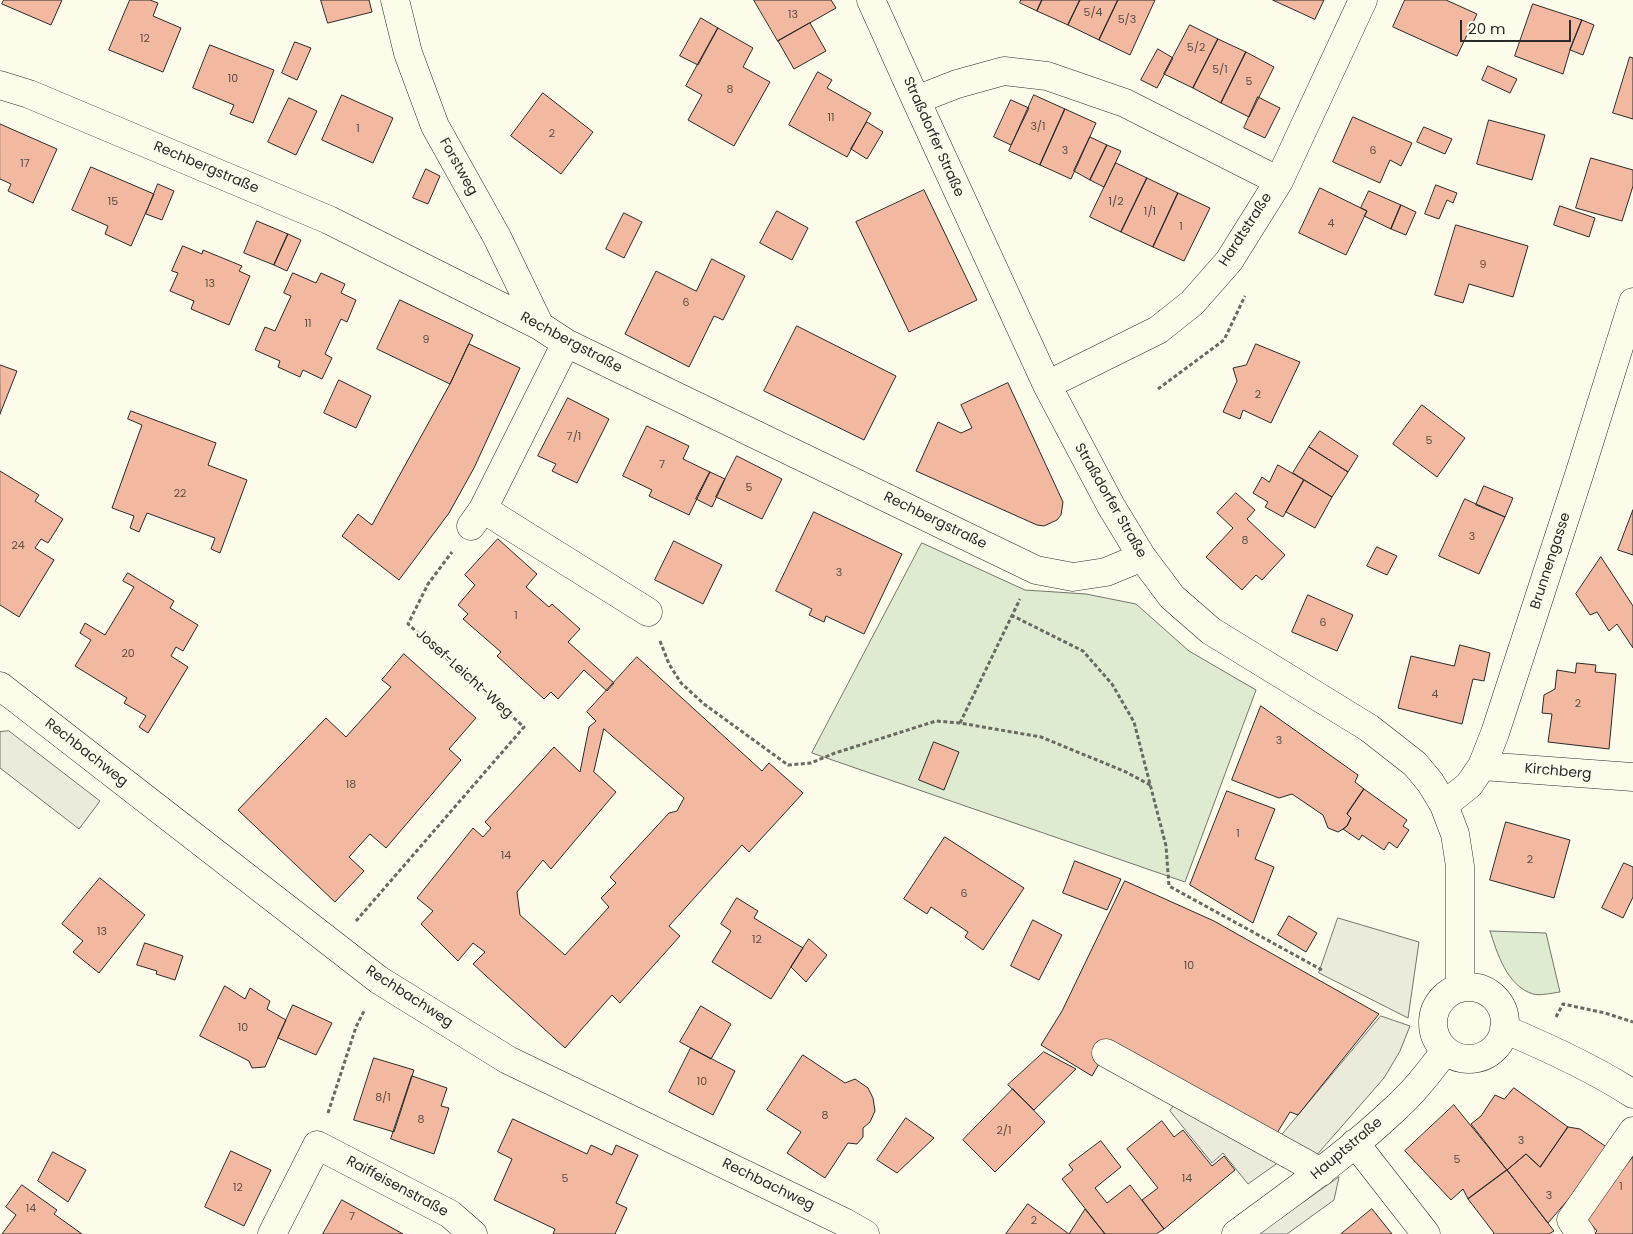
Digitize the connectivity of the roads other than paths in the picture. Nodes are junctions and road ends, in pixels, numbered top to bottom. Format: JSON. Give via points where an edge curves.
{"nodes":[{"id":1,"x":395,"y":0,"type":"edge"},
{"id":2,"x":872,"y":0,"type":"edge"},
{"id":3,"x":1363,"y":0,"type":"edge"},
{"id":4,"x":0,"y":85,"type":"edge"},
{"id":5,"x":916,"y":100,"type":"junction"},
{"id":6,"x":1278,"y":181,"type":"junction"},
{"id":7,"x":1633,"y":302,"type":"edge"},
{"id":8,"x":540,"y":326,"type":"junction"},
{"id":9,"x":566,"y":343,"type":"junction"},
{"id":10,"x":1046,"y":385,"type":"junction"},
{"id":11,"x":1142,"y":557,"type":"junction"},
{"id":12,"x":648,"y":612,"type":"road end"},
{"id":13,"x":0,"y":686,"type":"edge"},
{"id":14,"x":1482,"y":766,"type":"junction"},
{"id":15,"x":1633,"y":776,"type":"edge"},
{"id":16,"x":1444,"y":805,"type":"junction"},
{"id":17,"x":1460,"y":987,"type":"junction"},
{"id":18,"x":1504,"y":1029,"type":"junction"},
{"id":19,"x":1446,"y":1050,"type":"junction"},
{"id":20,"x":1106,"y":1053,"type":"dead end"},
{"id":21,"x":1633,"y":1094,"type":"edge"},
{"id":22,"x":1633,"y":1131,"type":"edge"},
{"id":23,"x":1355,"y":1143,"type":"junction"},
{"id":24,"x":1321,"y":1172,"type":"junction"},
{"id":25,"x":272,"y":1234,"type":"edge"},
{"id":26,"x":473,"y":1234,"type":"edge"},
{"id":27,"x":865,"y":1234,"type":"edge"},
{"id":28,"x":1236,"y":1234,"type":"edge"},
{"id":29,"x":1426,"y":1234,"type":"edge"},
{"id":30,"x":1581,"y":1234,"type":"edge"}],
"edges":[{"from":1,"to":8,"type":"street","name":"Forstweg","via":[[408,53],[435,126],[497,237]]},
{"from":2,"to":5,"type":"street","name":"Straßdorfer Straße"},
{"from":3,"to":6,"type":"street","name":"Hardtstraße"},
{"from":4,"to":8,"type":"street","name":"Rechbergstraße","via":[[29,94],[329,220]]},
{"from":5,"to":6,"type":"street","via":[[1004,71],[1047,76],[1126,103]]},
{"from":5,"to":10,"type":"street","name":"Straßdorfer Straße"},
{"from":6,"to":10,"type":"street","name":"Hardtstraße","via":[[1229,261],[1192,303],[1158,330]]},
{"from":7,"to":14,"type":"street","name":"Brunnengasse"},
{"from":8,"to":9,"type":"street","name":"Rechbergstraße"},
{"from":9,"to":11,"type":"street","name":"Rechbergstraße","via":[[1036,570],[1073,577],[1106,572]]},
{"from":9,"to":12,"type":"street","via":[[477,517]]},
{"from":10,"to":11,"type":"street","name":"Straßdorfer Straße","via":[[1110,506]]},
{"from":11,"to":16,"type":"street","name":"Straßdorfer Straße","via":[[1172,597],[1211,631],[1369,728],[1415,764]]},
{"from":13,"to":27,"type":"street","name":"Rechbachweg","via":[[380,980],[508,1060]]},
{"from":14,"to":15,"type":"street","name":"Kirchberg"},
{"from":14,"to":16,"type":"street","name":"Brunnengasse","via":[[1469,785]]},
{"from":16,"to":17,"type":"street","name":"Straßdorfer Straße","via":[[1455,834],[1460,866]]},
{"from":17,"to":18,"type":"street","via":[[1476,987],[1491,993],[1504,1013]]},
{"from":17,"to":19,"type":"street","via":[[1444,996],[1434,1012],[1434,1032]]},
{"from":18,"to":19,"type":"street","via":[[1496,1048],[1485,1056],[1464,1059]]},
{"from":18,"to":21,"type":"street","via":[[1608,1078]]},
{"from":19,"to":23,"type":"street","name":"Hauptstraße","via":[[1399,1106]]},
{"from":20,"to":24,"type":"street"},
{"from":22,"to":30,"type":"street","via":[[1571,1220]]},
{"from":23,"to":24,"type":"street","name":"Hauptstraße"},
{"from":23,"to":29,"type":"street"},
{"from":24,"to":28,"type":"street","name":"Hauptstraße"},
{"from":25,"to":26,"type":"street","name":"Raiffeisenstraße","via":[[317,1145],[450,1214]]}]}
